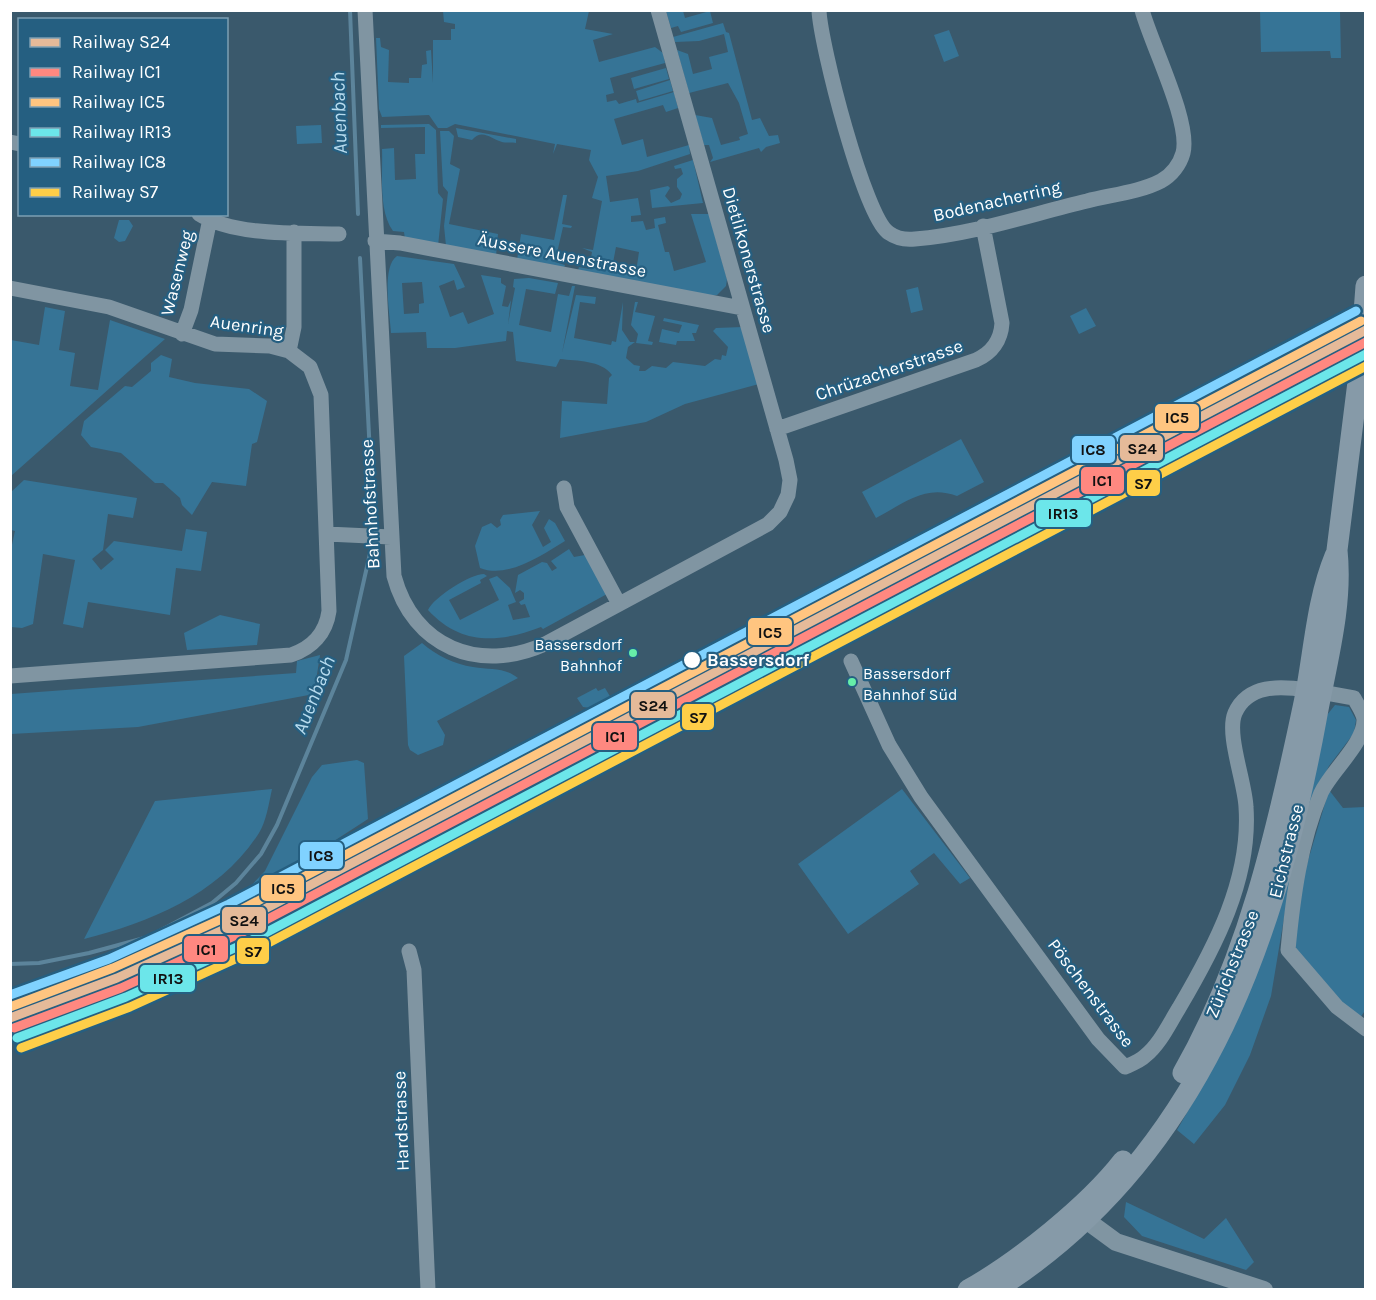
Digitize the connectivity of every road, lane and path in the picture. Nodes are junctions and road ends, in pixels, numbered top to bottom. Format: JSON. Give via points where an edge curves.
{"nodes":[{"id":1,"x":365,"y":10,"type":"edge"},
{"id":2,"x":658,"y":10,"type":"edge"},
{"id":3,"x":819,"y":10,"type":"edge"},
{"id":4,"x":1142,"y":10,"type":"edge"},
{"id":5,"x":207,"y":217,"type":"edge"},
{"id":6,"x":983,"y":226,"type":"junction"},
{"id":7,"x":294,"y":232,"type":"junction"},
{"id":8,"x":339,"y":234,"type":"dead end"},
{"id":9,"x":375,"y":242,"type":"junction"},
{"id":10,"x":1365,"y":286,"type":"edge"},
{"id":11,"x":10,"y":288,"type":"edge"},
{"id":12,"x":742,"y":308,"type":"junction"},
{"id":13,"x":182,"y":334,"type":"junction"},
{"id":14,"x":289,"y":351,"type":"junction"},
{"id":15,"x":777,"y":429,"type":"junction"},
{"id":16,"x":564,"y":488,"type":"dead end"},
{"id":17,"x":775,"y":519,"type":"joint"},
{"id":18,"x":327,"y":534,"type":"junction"},
{"id":19,"x":378,"y":536,"type":"junction"},
{"id":20,"x":619,"y":604,"type":"junction"},
{"id":21,"x":851,"y":661,"type":"dead end"},
{"id":22,"x":10,"y":676,"type":"edge"},
{"id":23,"x":1314,"y":691,"type":"junction"},
{"id":24,"x":409,"y":951,"type":"dead end"},
{"id":25,"x":1365,"y":1029,"type":"edge"},
{"id":26,"x":1086,"y":1209,"type":"junction"},
{"id":27,"x":428,"y":1290,"type":"edge"},
{"id":28,"x":968,"y":1290,"type":"edge"},
{"id":29,"x":995,"y":1290,"type":"edge"},
{"id":30,"x":1264,"y":1290,"type":"edge"}],
"edges":[{"from":1,"to":9,"type":"street","name":"Bahnhofstrasse"},
{"from":2,"to":12,"type":"street","name":"Dietlikonerstrasse"},
{"from":3,"to":6,"type":"street","name":"Bodenacherring","via":[[848,135],[869,202],[882,227],[902,239],[914,239]]},
{"from":4,"to":6,"type":"street","name":"Bodenacherring","via":[[1184,137],[1179,164],[1155,184]]},
{"from":5,"to":7,"type":"street"},
{"from":5,"to":13,"type":"street","name":"Wasenweg","via":[[191,310]]},
{"from":6,"to":15,"type":"street","name":"Chrüzacherstrasse","via":[[1002,323],[1001,336],[989,353]]},
{"from":7,"to":8,"type":"street"},
{"from":7,"to":14,"type":"street","via":[[294,327]]},
{"from":9,"to":12,"type":"street","name":"Äussere Auenstrasse","via":[[400,243]]},
{"from":9,"to":19,"type":"street","name":"Bahnhofstrasse"},
{"from":10,"to":23,"type":"main road","name":"Zürichstrasse","via":[[1360,366],[1337,550],[1341,580]]},
{"from":11,"to":13,"type":"street","name":"Auenring","via":[[109,307]]},
{"from":12,"to":15,"type":"street","name":"Dietlikonerstrasse"},
{"from":13,"to":14,"type":"street","name":"Auenring","via":[[215,344],[270,346]]},
{"from":14,"to":18,"type":"street","name":"Auenring","via":[[310,368],[320,389]]},
{"from":15,"to":17,"type":"street","name":"Dietlikonerstrasse","via":[[790,480],[785,505]]},
{"from":16,"to":20,"type":"street","via":[[567,507]]},
{"from":17,"to":20,"type":"street","name":"Bahnhofstrasse","via":[[741,541]]},
{"from":18,"to":19,"type":"street"},
{"from":18,"to":22,"type":"street","name":"Auenring","via":[[328,616],[322,633],[302,650],[285,656]]},
{"from":19,"to":20,"type":"street","name":"Bahnhofstrasse","via":[[411,615],[437,640],[462,652],[492,657],[523,653]]},
{"from":21,"to":23,"type":"street","name":"Pöschenstrasse","via":[[889,745],[921,797],[1098,1039],[1125,1067],[1145,1057],[1158,1043],[1194,983],[1236,889],[1246,844],[1246,806],[1233,732],[1234,714],[1244,698],[1260,689]]},
{"from":23,"to":25,"type":"street","name":"Eichstrasse","via":[[1354,698],[1364,718],[1361,734],[1322,793],[1308,833],[1293,894],[1288,950],[1337,1007]]},
{"from":23,"to":26,"type":"main road","name":"Zürichstrasse","via":[[1300,804],[1245,982],[1205,1064],[1147,1140]]},
{"from":24,"to":27,"type":"street","name":"Hardstrasse","via":[[414,970]]},
{"from":26,"to":28,"type":"main road","name":"Zürichstrasse"},
{"from":26,"to":29,"type":"main road","name":"Zürichstrasse","via":[[1046,1254]]},
{"from":26,"to":30,"type":"street","via":[[1116,1242]]}]}
